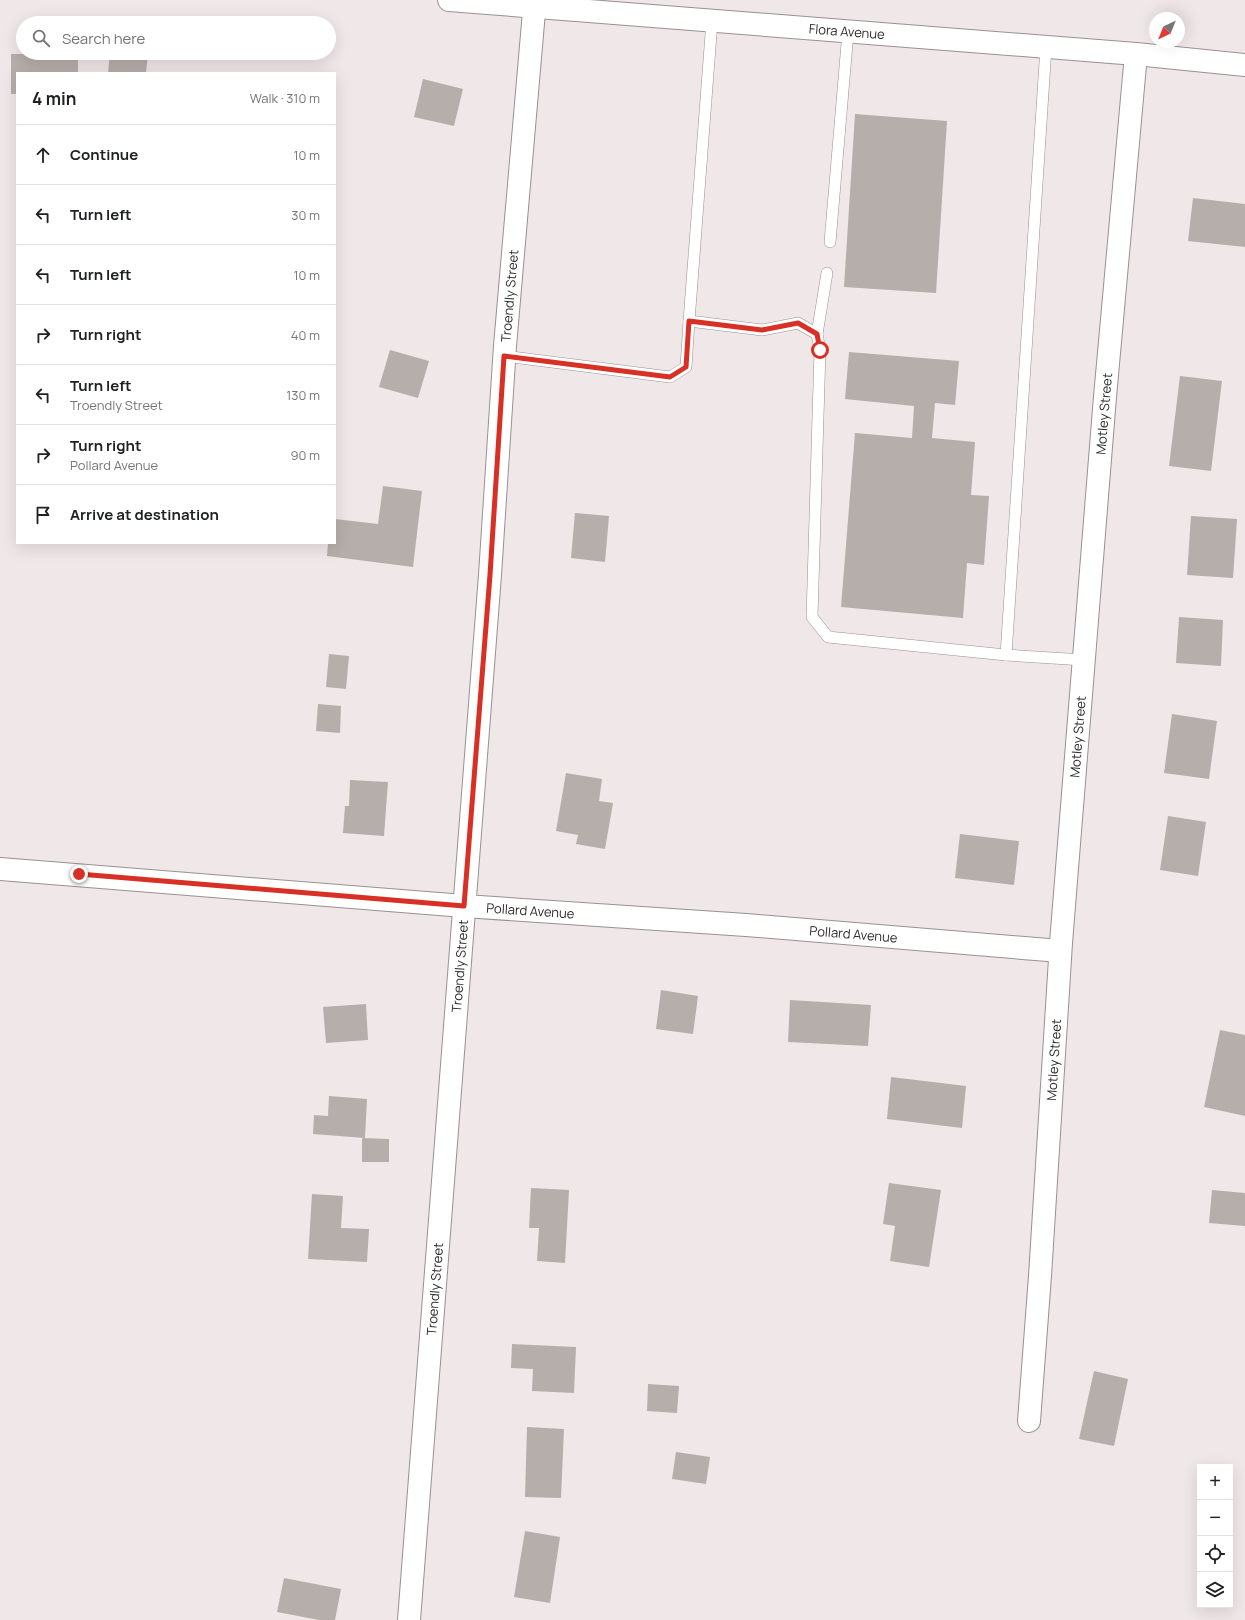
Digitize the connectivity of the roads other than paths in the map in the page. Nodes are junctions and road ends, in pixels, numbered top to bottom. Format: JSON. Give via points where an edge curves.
{"nodes":[{"id":1,"x":449,"y":0,"type":"edge"},
{"id":2,"x":535,"y":3,"type":"edge"},
{"id":3,"x":712,"y":21,"type":"junction"},
{"id":4,"x":848,"y":32,"type":"junction"},
{"id":5,"x":1046,"y":47,"type":"junction"},
{"id":6,"x":1136,"y":54,"type":"junction"},
{"id":7,"x":1245,"y":64,"type":"edge"},
{"id":8,"x":830,"y":242,"type":"dead end"},
{"id":9,"x":828,"y":273,"type":"dead end"},
{"id":10,"x":689,"y":321,"type":"junction"},
{"id":11,"x":817,"y":334,"type":"junction"},
{"id":12,"x":504,"y":356,"type":"junction"},
{"id":13,"x":1006,"y":655,"type":"junction"},
{"id":14,"x":1084,"y":660,"type":"junction"},
{"id":15,"x":0,"y":869,"type":"edge"},
{"id":16,"x":464,"y":906,"type":"junction"},
{"id":17,"x":1060,"y":951,"type":"junction"},
{"id":18,"x":1029,"y":1421,"type":"dead end"},
{"id":19,"x":409,"y":1620,"type":"edge"}],
"edges":[{"from":1,"to":2,"type":"street","name":"Flora Avenue"},
{"from":2,"to":3,"type":"street","name":"Flora Avenue"},
{"from":2,"to":12,"type":"street","name":"Troendly Street"},
{"from":3,"to":4,"type":"street","name":"Flora Avenue"},
{"from":3,"to":10,"type":"lane"},
{"from":4,"to":5,"type":"street","name":"Flora Avenue"},
{"from":4,"to":8,"type":"lane"},
{"from":5,"to":6,"type":"street","name":"Flora Avenue"},
{"from":5,"to":13,"type":"lane"},
{"from":6,"to":7,"type":"street","name":"Flora Avenue"},
{"from":6,"to":14,"type":"street","name":"Motley Street","via":[[1104,397]]},
{"from":9,"to":11,"type":"lane"},
{"from":10,"to":11,"type":"lane","via":[[762,330],[798,323]]},
{"from":10,"to":12,"type":"lane","via":[[686,367],[670,377]]},
{"from":11,"to":13,"type":"lane","via":[[820,350],[812,616],[828,637]]},
{"from":12,"to":16,"type":"street","name":"Troendly Street"},
{"from":13,"to":14,"type":"lane"},
{"from":14,"to":17,"type":"street","name":"Motley Street"},
{"from":15,"to":16,"type":"street","name":"Pollard Avenue"},
{"from":16,"to":17,"type":"street","name":"Pollard Avenue","via":[[746,924]]},
{"from":16,"to":19,"type":"street","name":"Troendly Street"},
{"from":17,"to":18,"type":"street","name":"Motley Street"}]}
